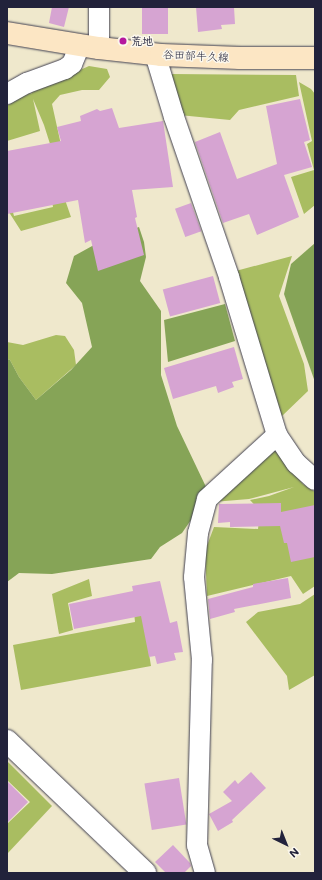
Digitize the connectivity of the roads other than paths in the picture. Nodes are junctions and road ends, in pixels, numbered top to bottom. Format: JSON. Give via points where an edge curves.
{"nodes":[{"id":1,"x":99,"y":7,"type":"edge"},
{"id":2,"x":7,"y":33,"type":"edge"},
{"id":3,"x":89,"y":47,"type":"junction"},
{"id":4,"x":155,"y":54,"type":"junction"},
{"id":5,"x":315,"y":58,"type":"edge"},
{"id":6,"x":7,"y":94,"type":"edge"},
{"id":7,"x":277,"y":435,"type":"junction"},
{"id":8,"x":315,"y":480,"type":"edge"},
{"id":9,"x":7,"y":741,"type":"edge"},
{"id":10,"x":145,"y":873,"type":"edge"},
{"id":11,"x":205,"y":873,"type":"edge"}],
"edges":[{"from":1,"to":3,"type":"street"},
{"from":2,"to":3,"type":"main road","name":"谷田部牛久線"},
{"from":3,"to":4,"type":"main road","name":"谷田部牛久線"},
{"from":3,"to":6,"type":"street","via":[[65,69],[27,83]]},
{"from":4,"to":5,"type":"main road","name":"谷田部牛久線"},
{"from":4,"to":7,"type":"street","via":[[229,277]]},
{"from":7,"to":8,"type":"street","via":[[296,463]]},
{"from":7,"to":11,"type":"street","via":[[207,499],[198,533],[194,577],[202,660],[197,844]]},
{"from":9,"to":10,"type":"street"}]}
